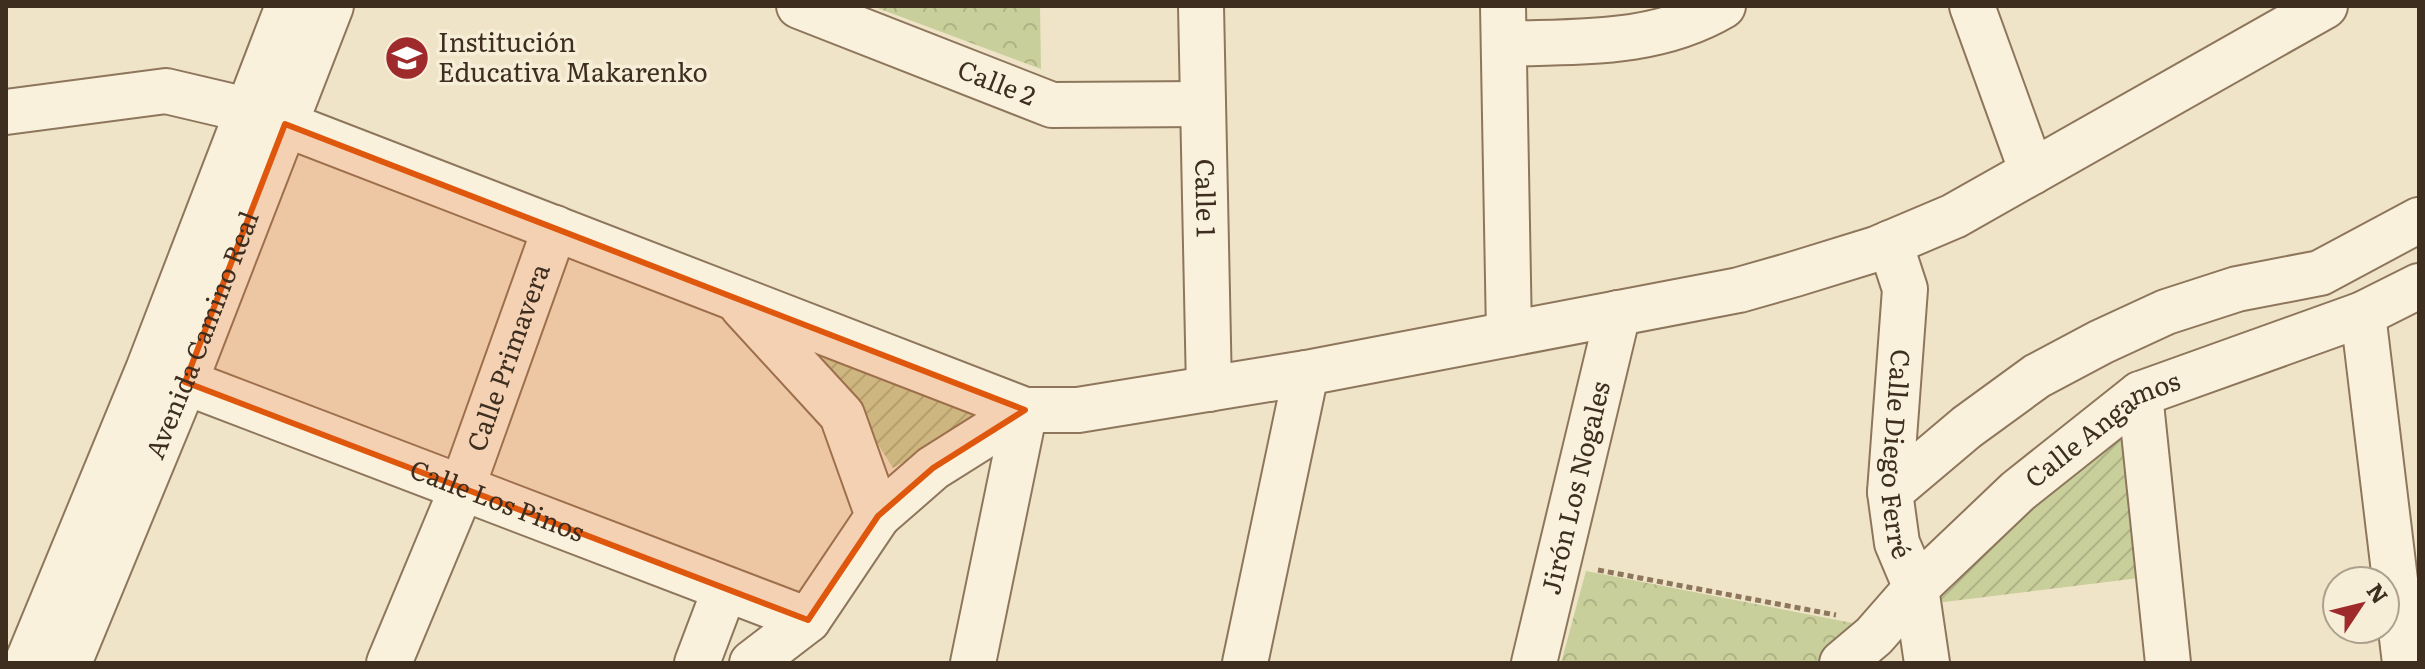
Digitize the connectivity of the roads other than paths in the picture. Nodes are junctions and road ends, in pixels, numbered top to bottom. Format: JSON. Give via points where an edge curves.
{"nodes":[{"id":1,"x":288,"y":6,"type":"edge"},
{"id":2,"x":331,"y":6,"type":"edge"},
{"id":3,"x":799,"y":6,"type":"edge"},
{"id":4,"x":1201,"y":6,"type":"edge"},
{"id":5,"x":1723,"y":6,"type":"edge"},
{"id":6,"x":1972,"y":6,"type":"edge"},
{"id":7,"x":2310,"y":10,"type":"edge"},
{"id":8,"x":1503,"y":25,"type":"edge"},
{"id":9,"x":1203,"y":104,"type":"junction"},
{"id":10,"x":6,"y":112,"type":"edge"},
{"id":11,"x":268,"y":118,"type":"junction"},
{"id":12,"x":2032,"y":172,"type":"junction"},
{"id":13,"x":2419,"y":220,"type":"edge"},
{"id":14,"x":555,"y":228,"type":"junction"},
{"id":15,"x":1890,"y":243,"type":"junction"},
{"id":16,"x":2419,"y":286,"type":"edge"},
{"id":17,"x":735,"y":298,"type":"junction"},
{"id":18,"x":1618,"y":313,"type":"junction"},
{"id":19,"x":2363,"y":314,"type":"junction"},
{"id":20,"x":1509,"y":334,"type":"junction"},
{"id":21,"x":1306,"y":373,"type":"junction"},
{"id":22,"x":185,"y":382,"type":"junction"},
{"id":23,"x":1209,"y":389,"type":"junction"},
{"id":24,"x":2140,"y":394,"type":"junction"},
{"id":25,"x":1025,"y":410,"type":"junction"},
{"id":26,"x":462,"y":488,"type":"junction"},
{"id":27,"x":1890,"y":492,"type":"junction"},
{"id":28,"x":878,"y":516,"type":"junction"},
{"id":29,"x":1916,"y":588,"type":"junction"},
{"id":30,"x":725,"y":589,"type":"junction"},
{"id":31,"x":808,"y":620,"type":"junction"},
{"id":32,"x":27,"y":663,"type":"edge"},
{"id":33,"x":69,"y":663,"type":"edge"},
{"id":34,"x":389,"y":663,"type":"edge"},
{"id":35,"x":697,"y":663,"type":"edge"},
{"id":36,"x":752,"y":663,"type":"edge"},
{"id":37,"x":973,"y":663,"type":"edge"},
{"id":38,"x":1245,"y":663,"type":"edge"},
{"id":39,"x":1534,"y":663,"type":"edge"},
{"id":40,"x":1842,"y":663,"type":"edge"},
{"id":41,"x":1927,"y":663,"type":"edge"},
{"id":42,"x":2168,"y":663,"type":"edge"},
{"id":43,"x":2405,"y":663,"type":"edge"}],
"edges":[{"from":1,"to":11,"type":"street","name":"Avenida Camino Real"},
{"from":2,"to":11,"type":"street","name":"Avenida Camino Real"},
{"from":3,"to":9,"type":"street","name":"Calle 2","via":[[1052,105]]},
{"from":4,"to":9,"type":"street","name":"Calle 1"},
{"from":5,"to":8,"type":"street","via":[[1696,22],[1634,40]]},
{"from":6,"to":12,"type":"street"},
{"from":7,"to":12,"type":"street"},
{"from":8,"to":20,"type":"street"},
{"from":9,"to":23,"type":"street","name":"Calle 1"},
{"from":10,"to":11,"type":"street","via":[[166,91]]},
{"from":11,"to":14,"type":"street"},
{"from":11,"to":22,"type":"street","name":"Avenida Camino Real"},
{"from":11,"to":32,"type":"street","name":"Avenida Camino Real"},
{"from":12,"to":15,"type":"street","via":[[1954,216]]},
{"from":13,"to":27,"type":"street","via":[[2320,273],[2237,289],[2166,312],[2101,342],[2037,376]]},
{"from":14,"to":17,"type":"street"},
{"from":14,"to":26,"type":"street","name":"Calle Primavera"},
{"from":15,"to":18,"type":"street","via":[[1739,290]]},
{"from":15,"to":27,"type":"street","name":"Calle Diego Ferré","via":[[1905,289]]},
{"from":16,"to":19,"type":"street","name":"Calle Angamos"},
{"from":17,"to":25,"type":"street"},
{"from":17,"to":28,"type":"street","via":[[842,415]]},
{"from":18,"to":20,"type":"street"},
{"from":18,"to":39,"type":"street","name":"Jirón Los Nogales"},
{"from":19,"to":24,"type":"street","name":"Calle Angamos"},
{"from":19,"to":43,"type":"street"},
{"from":20,"to":21,"type":"street"},
{"from":21,"to":23,"type":"street"},
{"from":21,"to":38,"type":"street"},
{"from":22,"to":26,"type":"street","name":"Calle Los Pinos"},
{"from":22,"to":33,"type":"street","name":"Avenida Camino Real"},
{"from":23,"to":25,"type":"street","via":[[1078,410]]},
{"from":24,"to":29,"type":"street","name":"Calle Angamos","via":[[2018,491]]},
{"from":24,"to":42,"type":"street"},
{"from":25,"to":28,"type":"street","via":[[933,468]]},
{"from":25,"to":37,"type":"street"},
{"from":26,"to":30,"type":"street","name":"Calle Los Pinos"},
{"from":26,"to":34,"type":"street","name":"Calle Primavera"},
{"from":27,"to":29,"type":"street","name":"Calle Diego Ferré","via":[[1897,543]]},
{"from":28,"to":31,"type":"street"},
{"from":29,"to":40,"type":"street","name":"Calle Angamos"},
{"from":29,"to":41,"type":"street","name":"Calle Diego Ferré"},
{"from":30,"to":31,"type":"street","name":"Calle Los Pinos"},
{"from":30,"to":35,"type":"street"},
{"from":31,"to":36,"type":"street"}]}
